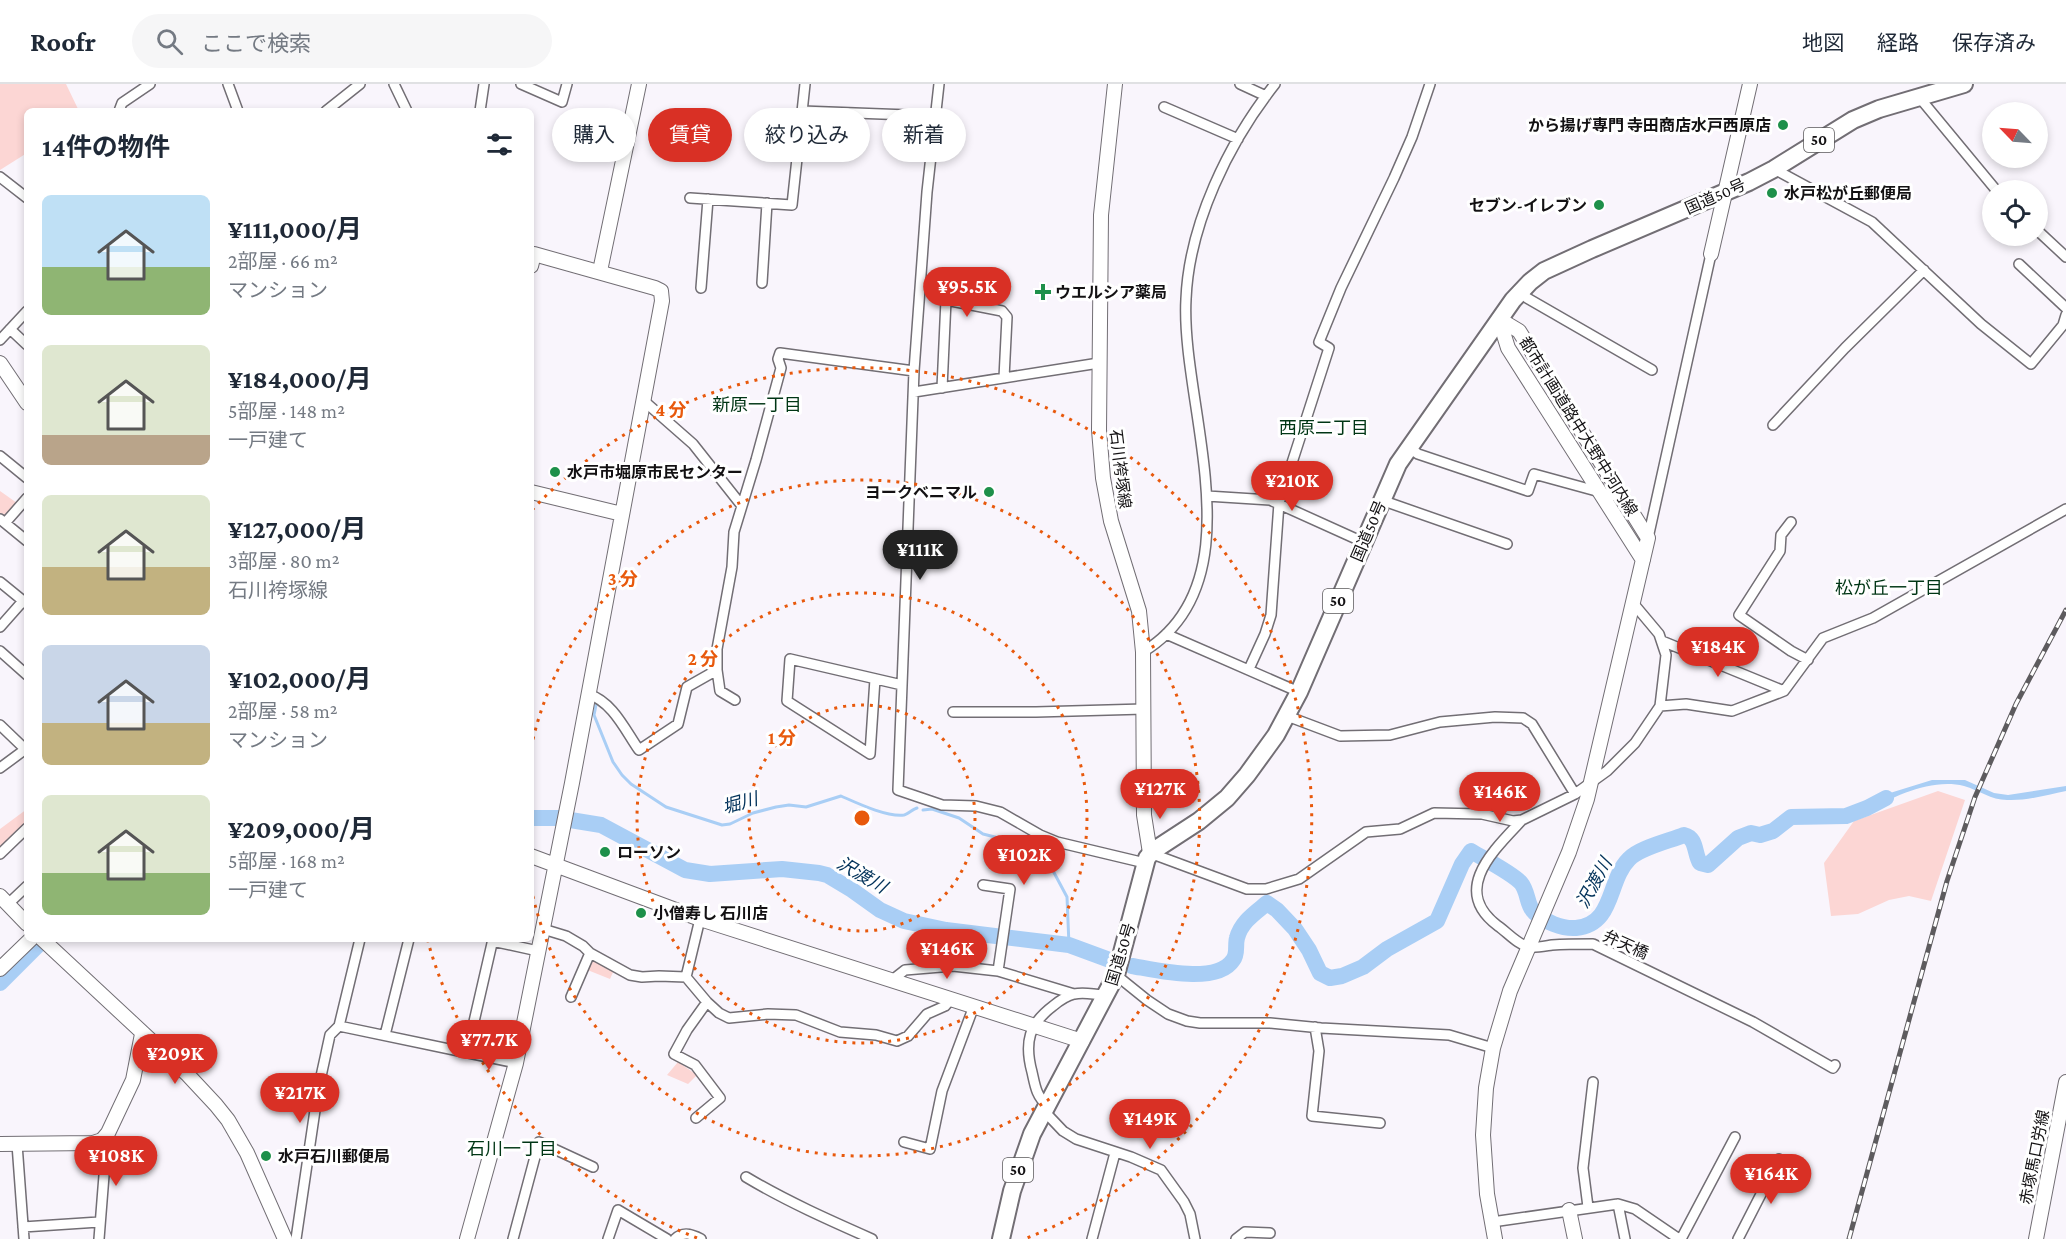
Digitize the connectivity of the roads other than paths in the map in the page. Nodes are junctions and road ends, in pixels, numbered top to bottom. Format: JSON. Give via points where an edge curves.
{"nodes":[{"id":1,"x":228,"y":84,"type":"edge"},
{"id":2,"x":360,"y":84,"type":"edge"},
{"id":3,"x":394,"y":84,"type":"edge"},
{"id":4,"x":484,"y":84,"type":"edge"},
{"id":5,"x":521,"y":84,"type":"edge"},
{"id":6,"x":567,"y":84,"type":"edge"},
{"id":7,"x":639,"y":84,"type":"edge"},
{"id":8,"x":805,"y":84,"type":"edge"},
{"id":9,"x":939,"y":84,"type":"edge"},
{"id":10,"x":1115,"y":84,"type":"edge"},
{"id":11,"x":1240,"y":84,"type":"edge"},
{"id":12,"x":1275,"y":84,"type":"edge"},
{"id":13,"x":1430,"y":84,"type":"edge"},
{"id":14,"x":1750,"y":84,"type":"edge"},
{"id":15,"x":1964,"y":84,"type":"edge"},
{"id":16,"x":144,"y":86,"type":"edge"},
{"id":17,"x":1266,"y":96,"type":"junction"},
{"id":18,"x":1919,"y":97,"type":"junction"},
{"id":19,"x":1164,"y":107,"type":"dead end"},
{"id":20,"x":120,"y":108,"type":"edge"},
{"id":21,"x":237,"y":108,"type":"edge"},
{"id":22,"x":330,"y":108,"type":"edge"},
{"id":23,"x":406,"y":108,"type":"edge"},
{"id":24,"x":480,"y":108,"type":"edge"},
{"id":25,"x":802,"y":108,"type":"edge"},
{"id":26,"x":936,"y":108,"type":"edge"},
{"id":27,"x":1238,"y":139,"type":"junction"},
{"id":28,"x":797,"y":162,"type":"edge"},
{"id":29,"x":930,"y":162,"type":"edge"},
{"id":30,"x":1774,"y":169,"type":"junction"},
{"id":31,"x":0,"y":177,"type":"edge"},
{"id":32,"x":1988,"y":180,"type":"edge"},
{"id":33,"x":1724,"y":194,"type":"junction"},
{"id":34,"x":24,"y":196,"type":"edge"},
{"id":35,"x":690,"y":198,"type":"dead end"},
{"id":36,"x":708,"y":199,"type":"junction"},
{"id":37,"x":767,"y":203,"type":"junction"},
{"id":38,"x":2048,"y":240,"type":"edge"},
{"id":39,"x":1711,"y":254,"type":"joint"},
{"id":40,"x":2066,"y":257,"type":"edge"},
{"id":41,"x":534,"y":258,"type":"edge"},
{"id":42,"x":2019,"y":264,"type":"dead end"},
{"id":43,"x":1924,"y":270,"type":"junction"},
{"id":44,"x":600,"y":272,"type":"junction"},
{"id":45,"x":762,"y":283,"type":"dead end"},
{"id":46,"x":701,"y":288,"type":"dead end"},
{"id":47,"x":1521,"y":291,"type":"junction"},
{"id":48,"x":2066,"y":308,"type":"edge"},
{"id":49,"x":24,"y":314,"type":"edge"},
{"id":50,"x":2066,"y":315,"type":"edge"},
{"id":51,"x":1499,"y":319,"type":"junction"},
{"id":52,"x":10,"y":329,"type":"junction"},
{"id":53,"x":0,"y":340,"type":"edge"},
{"id":54,"x":24,"y":342,"type":"edge"},
{"id":55,"x":0,"y":363,"type":"edge"},
{"id":56,"x":1099,"y":363,"type":"junction"},
{"id":57,"x":1652,"y":370,"type":"dead end"},
{"id":58,"x":914,"y":371,"type":"junction"},
{"id":59,"x":1004,"y":378,"type":"junction"},
{"id":60,"x":942,"y":388,"type":"junction"},
{"id":61,"x":914,"y":392,"type":"junction"},
{"id":62,"x":24,"y":399,"type":"edge"},
{"id":63,"x":644,"y":401,"type":"junction"},
{"id":64,"x":1773,"y":425,"type":"dead end"},
{"id":65,"x":1408,"y":447,"type":"junction"},
{"id":66,"x":0,"y":456,"type":"edge"},
{"id":67,"x":24,"y":476,"type":"edge"},
{"id":68,"x":1599,"y":492,"type":"junction"},
{"id":69,"x":534,"y":493,"type":"edge"},
{"id":70,"x":1207,"y":496,"type":"junction"},
{"id":71,"x":1622,"y":498,"type":"dead end"},
{"id":72,"x":1381,"y":500,"type":"junction"},
{"id":73,"x":24,"y":501,"type":"edge"},
{"id":74,"x":1279,"y":503,"type":"junction"},
{"id":75,"x":742,"y":506,"type":"junction"},
{"id":76,"x":2066,"y":509,"type":"edge"},
{"id":77,"x":622,"y":514,"type":"junction"},
{"id":78,"x":2,"y":521,"type":"edge"},
{"id":79,"x":1791,"y":522,"type":"dead end"},
{"id":80,"x":1648,"y":538,"type":"junction"},
{"id":81,"x":24,"y":539,"type":"edge"},
{"id":82,"x":1363,"y":542,"type":"junction"},
{"id":83,"x":1507,"y":544,"type":"dead end"},
{"id":84,"x":1643,"y":560,"type":"junction"},
{"id":85,"x":0,"y":582,"type":"edge"},
{"id":86,"x":24,"y":601,"type":"edge"},
{"id":87,"x":24,"y":603,"type":"edge"},
{"id":88,"x":1633,"y":603,"type":"junction"},
{"id":89,"x":0,"y":627,"type":"edge"},
{"id":90,"x":1166,"y":633,"type":"junction"},
{"id":91,"x":1662,"y":640,"type":"junction"},
{"id":92,"x":0,"y":651,"type":"edge"},
{"id":93,"x":1143,"y":652,"type":"junction"},
{"id":94,"x":1808,"y":660,"type":"junction"},
{"id":95,"x":1249,"y":669,"type":"junction"},
{"id":96,"x":717,"y":670,"type":"junction"},
{"id":97,"x":24,"y":672,"type":"edge"},
{"id":98,"x":875,"y":679,"type":"junction"},
{"id":99,"x":902,"y":685,"type":"junction"},
{"id":100,"x":1785,"y":691,"type":"junction"},
{"id":101,"x":1299,"y":692,"type":"junction"},
{"id":102,"x":588,"y":694,"type":"junction"},
{"id":103,"x":735,"y":700,"type":"dead end"},
{"id":104,"x":1660,"y":706,"type":"junction"},
{"id":105,"x":1144,"y":709,"type":"junction"},
{"id":106,"x":953,"y":712,"type":"dead end"},
{"id":107,"x":1287,"y":716,"type":"junction"},
{"id":108,"x":0,"y":725,"type":"edge"},
{"id":109,"x":24,"y":746,"type":"edge"},
{"id":110,"x":24,"y":750,"type":"edge"},
{"id":111,"x":0,"y":768,"type":"edge"},
{"id":112,"x":1591,"y":784,"type":"junction"},
{"id":113,"x":1575,"y":794,"type":"junction"},
{"id":114,"x":1522,"y":819,"type":"junction"},
{"id":115,"x":24,"y":831,"type":"edge"},
{"id":116,"x":0,"y":854,"type":"edge"},
{"id":117,"x":534,"y":857,"type":"edge"},
{"id":118,"x":1147,"y":858,"type":"junction"},
{"id":119,"x":555,"y":866,"type":"junction"},
{"id":120,"x":983,"y":885,"type":"dead end"},
{"id":121,"x":24,"y":888,"type":"edge"},
{"id":122,"x":4,"y":900,"type":"edge"},
{"id":123,"x":700,"y":919,"type":"junction"},
{"id":124,"x":24,"y":921,"type":"edge"},
{"id":125,"x":543,"y":929,"type":"junction"},
{"id":126,"x":28,"y":942,"type":"edge"},
{"id":127,"x":46,"y":942,"type":"edge"},
{"id":128,"x":359,"y":942,"type":"edge"},
{"id":129,"x":408,"y":942,"type":"edge"},
{"id":130,"x":492,"y":942,"type":"edge"},
{"id":131,"x":509,"y":942,"type":"edge"},
{"id":132,"x":1529,"y":947,"type":"junction"},
{"id":133,"x":538,"y":951,"type":"junction"},
{"id":134,"x":590,"y":953,"type":"junction"},
{"id":135,"x":0,"y":969,"type":"edge"},
{"id":136,"x":998,"y":970,"type":"junction"},
{"id":137,"x":1116,"y":975,"type":"junction"},
{"id":138,"x":686,"y":977,"type":"junction"},
{"id":139,"x":891,"y":981,"type":"junction"},
{"id":140,"x":1074,"y":994,"type":"junction"},
{"id":141,"x":1107,"y":996,"type":"junction"},
{"id":142,"x":571,"y":997,"type":"dead end"},
{"id":143,"x":951,"y":999,"type":"junction"},
{"id":144,"x":707,"y":1002,"type":"junction"},
{"id":145,"x":974,"y":1006,"type":"junction"},
{"id":146,"x":1033,"y":1025,"type":"junction"},
{"id":147,"x":339,"y":1026,"type":"junction"},
{"id":148,"x":1315,"y":1027,"type":"junction"},
{"id":149,"x":142,"y":1034,"type":"junction"},
{"id":150,"x":385,"y":1035,"type":"junction"},
{"id":151,"x":1082,"y":1041,"type":"junction"},
{"id":152,"x":1493,"y":1048,"type":"junction"},
{"id":153,"x":467,"y":1052,"type":"junction"},
{"id":154,"x":516,"y":1063,"type":"junction"},
{"id":155,"x":1835,"y":1065,"type":"dead end"},
{"id":156,"x":1593,"y":1082,"type":"dead end"},
{"id":157,"x":2066,"y":1082,"type":"edge"},
{"id":158,"x":1045,"y":1108,"type":"junction"},
{"id":159,"x":696,"y":1118,"type":"dead end"},
{"id":160,"x":1380,"y":1123,"type":"dead end"},
{"id":161,"x":1735,"y":1137,"type":"dead end"},
{"id":162,"x":102,"y":1140,"type":"junction"},
{"id":163,"x":904,"y":1142,"type":"dead end"},
{"id":164,"x":0,"y":1144,"type":"edge"},
{"id":165,"x":17,"y":1144,"type":"junction"},
{"id":166,"x":1115,"y":1153,"type":"junction"},
{"id":167,"x":1779,"y":1159,"type":"dead end"},
{"id":168,"x":593,"y":1167,"type":"dead end"},
{"id":169,"x":746,"y":1177,"type":"dead end"},
{"id":170,"x":1618,"y":1204,"type":"junction"},
{"id":171,"x":1588,"y":1207,"type":"junction"},
{"id":172,"x":1569,"y":1210,"type":"junction"},
{"id":173,"x":99,"y":1222,"type":"junction"},
{"id":174,"x":1492,"y":1222,"type":"junction"},
{"id":175,"x":23,"y":1227,"type":"junction"},
{"id":176,"x":1270,"y":1233,"type":"dead end"},
{"id":177,"x":24,"y":1239,"type":"edge"},
{"id":178,"x":99,"y":1239,"type":"edge"},
{"id":179,"x":286,"y":1239,"type":"edge"},
{"id":180,"x":296,"y":1239,"type":"edge"},
{"id":181,"x":467,"y":1239,"type":"edge"},
{"id":182,"x":513,"y":1239,"type":"edge"},
{"id":183,"x":608,"y":1239,"type":"edge"},
{"id":184,"x":667,"y":1239,"type":"edge"},
{"id":185,"x":675,"y":1239,"type":"edge"},
{"id":186,"x":701,"y":1239,"type":"edge"},
{"id":187,"x":872,"y":1239,"type":"edge"},
{"id":188,"x":1001,"y":1239,"type":"edge"},
{"id":189,"x":1092,"y":1239,"type":"edge"},
{"id":190,"x":1195,"y":1239,"type":"edge"},
{"id":191,"x":1236,"y":1239,"type":"edge"},
{"id":192,"x":1495,"y":1239,"type":"edge"},
{"id":193,"x":1575,"y":1239,"type":"edge"},
{"id":194,"x":1625,"y":1239,"type":"edge"},
{"id":195,"x":1680,"y":1239,"type":"edge"},
{"id":196,"x":1738,"y":1239,"type":"edge"},
{"id":197,"x":2036,"y":1239,"type":"edge"}],
"edges":[{"from":1,"to":21,"type":"street"},
{"from":2,"to":22,"type":"street"},
{"from":3,"to":23,"type":"street"},
{"from":4,"to":24,"type":"street"},
{"from":5,"to":6,"type":"street","via":[[562,102]]},
{"from":7,"to":44,"type":"street"},
{"from":8,"to":25,"type":"street"},
{"from":9,"to":26,"type":"street"},
{"from":10,"to":56,"type":"street","name":"石川袴塚線","via":[[1101,215]]},
{"from":11,"to":17,"type":"street"},
{"from":12,"to":17,"type":"street"},
{"from":13,"to":74,"type":"street","via":[[1407,147],[1319,342],[1329,348]]},
{"from":14,"to":33,"type":"street"},
{"from":15,"to":18,"type":"highway","name":"国道50号","number":"50"},
{"from":16,"to":20,"type":"street"},
{"from":17,"to":27,"type":"street"},
{"from":18,"to":30,"type":"highway","name":"国道50号","number":"50","via":[[1853,120]]},
{"from":18,"to":32,"type":"street"},
{"from":19,"to":27,"type":"street"},
{"from":27,"to":70,"type":"street","via":[[1201,221],[1187,282],[1187,332]]},
{"from":28,"to":37,"type":"street","via":[[792,205]]},
{"from":29,"to":58,"type":"street"},
{"from":30,"to":33,"type":"highway","name":"国道50号","number":"50"},
{"from":30,"to":43,"type":"street","via":[[1872,222]]},
{"from":31,"to":34,"type":"street"},
{"from":33,"to":39,"type":"street"},
{"from":33,"to":47,"type":"highway","name":"国道50号","number":"50","via":[[1562,262],[1537,276]]},
{"from":35,"to":36,"type":"street"},
{"from":36,"to":37,"type":"street"},
{"from":36,"to":46,"type":"street"},
{"from":37,"to":45,"type":"street"},
{"from":38,"to":40,"type":"street"},
{"from":39,"to":80,"type":"street"},
{"from":41,"to":44,"type":"street"},
{"from":42,"to":48,"type":"street"},
{"from":43,"to":50,"type":"street","via":[[2031,364],[2063,325]]},
{"from":43,"to":64,"type":"street"},
{"from":44,"to":63,"type":"street","via":[[655,288],[663,295]]},
{"from":47,"to":51,"type":"highway","name":"国道50号","number":"50"},
{"from":47,"to":57,"type":"street"},
{"from":49,"to":52,"type":"street"},
{"from":51,"to":65,"type":"highway","name":"国道50号","number":"50"},
{"from":51,"to":68,"type":"street","name":"都市計画道路中大野中河内線","via":[[1508,348]]},
{"from":51,"to":80,"type":"street","name":"都市計画道路中大野中河内線","via":[[1519,331]]},
{"from":52,"to":53,"type":"street"},
{"from":52,"to":54,"type":"street"},
{"from":55,"to":62,"type":"street"},
{"from":56,"to":59,"type":"street"},
{"from":56,"to":93,"type":"street","name":"石川袴塚線","via":[[1103,478],[1111,521],[1139,611]]},
{"from":58,"to":61,"type":"street"},
{"from":58,"to":75,"type":"street","via":[[780,353],[781,368]]},
{"from":59,"to":60,"type":"street"},
{"from":59,"to":60,"type":"street","via":[[1007,317],[1002,311],[946,300]]},
{"from":60,"to":61,"type":"street"},
{"from":61,"to":99,"type":"street"},
{"from":63,"to":75,"type":"street","via":[[693,444]]},
{"from":63,"to":77,"type":"street"},
{"from":65,"to":68,"type":"street","via":[[1418,454],[1528,491],[1534,474]]},
{"from":65,"to":72,"type":"highway","name":"国道50号","number":"50"},
{"from":66,"to":67,"type":"street"},
{"from":68,"to":71,"type":"street"},
{"from":68,"to":84,"type":"street","name":"都市計画道路中大野中河内線"},
{"from":69,"to":77,"type":"street"},
{"from":70,"to":74,"type":"street"},
{"from":70,"to":90,"type":"street","via":[[1201,576],[1180,618]]},
{"from":72,"to":82,"type":"highway","name":"国道50号","number":"50"},
{"from":72,"to":83,"type":"street"},
{"from":73,"to":78,"type":"street"},
{"from":74,"to":82,"type":"street"},
{"from":74,"to":95,"type":"street","via":[[1271,615]]},
{"from":75,"to":96,"type":"street","via":[[734,532]]},
{"from":76,"to":94,"type":"street","via":[[1873,618],[1823,638]]},
{"from":77,"to":102,"type":"street"},
{"from":78,"to":81,"type":"street"},
{"from":79,"to":94,"type":"street","via":[[1781,535],[1780,551],[1739,615]]},
{"from":80,"to":84,"type":"street"},
{"from":82,"to":101,"type":"highway","name":"国道50号","number":"50"},
{"from":84,"to":88,"type":"street"},
{"from":85,"to":86,"type":"street"},
{"from":87,"to":89,"type":"street"},
{"from":88,"to":91,"type":"street"},
{"from":88,"to":112,"type":"street"},
{"from":90,"to":93,"type":"street"},
{"from":90,"to":95,"type":"street"},
{"from":91,"to":100,"type":"street"},
{"from":91,"to":104,"type":"street","via":[[1666,655]]},
{"from":92,"to":97,"type":"street"},
{"from":93,"to":105,"type":"street","name":"石川袴塚線"},
{"from":94,"to":100,"type":"street"},
{"from":95,"to":101,"type":"street"},
{"from":96,"to":102,"type":"street","via":[[687,687],[678,724],[639,750],[610,707],[599,697]]},
{"from":96,"to":103,"type":"street","via":[[720,691]]},
{"from":98,"to":98,"type":"street","via":[[790,660],[787,702],[870,754]]},
{"from":98,"to":99,"type":"street"},
{"from":99,"to":118,"type":"street","via":[[898,790],[942,805],[976,806],[1000,812],[1057,842]]},
{"from":100,"to":104,"type":"street","via":[[1732,711],[1686,704]]},
{"from":101,"to":107,"type":"highway","name":"国道50号","number":"50"},
{"from":102,"to":119,"type":"street"},
{"from":104,"to":112,"type":"street","via":[[1635,743]]},
{"from":105,"to":106,"type":"street"},
{"from":105,"to":118,"type":"street","name":"石川袴塚線"},
{"from":107,"to":113,"type":"street","via":[[1340,736],[1390,735],[1440,722],[1523,718],[1532,724]]},
{"from":107,"to":118,"type":"highway","name":"国道50号","number":"50","via":[[1227,798]]},
{"from":108,"to":109,"type":"street"},
{"from":110,"to":111,"type":"street"},
{"from":112,"to":113,"type":"street"},
{"from":112,"to":132,"type":"street"},
{"from":113,"to":114,"type":"street"},
{"from":114,"to":118,"type":"street","via":[[1514,821],[1482,813],[1434,813],[1400,829],[1366,832],[1299,879],[1266,890],[1247,889]]},
{"from":114,"to":132,"type":"street","via":[[1482,867],[1475,890],[1493,922]]},
{"from":115,"to":116,"type":"street"},
{"from":117,"to":119,"type":"street"},
{"from":118,"to":137,"type":"highway","name":"国道50号","number":"50"},
{"from":119,"to":123,"type":"street"},
{"from":119,"to":125,"type":"street"},
{"from":120,"to":136,"type":"street","via":[[1010,889]]},
{"from":121,"to":122,"type":"street"},
{"from":122,"to":124,"type":"street"},
{"from":123,"to":138,"type":"street"},
{"from":123,"to":139,"type":"street"},
{"from":125,"to":133,"type":"street"},
{"from":125,"to":134,"type":"street","via":[[566,936]]},
{"from":126,"to":135,"type":"street"},
{"from":127,"to":149,"type":"street"},
{"from":128,"to":147,"type":"street"},
{"from":129,"to":150,"type":"street"},
{"from":130,"to":153,"type":"street"},
{"from":131,"to":133,"type":"street"},
{"from":132,"to":152,"type":"street","via":[[1503,1009]]},
{"from":132,"to":155,"type":"street","name":"弁天橋","via":[[1593,944],[1753,1022],[1833,1068]]},
{"from":133,"to":154,"type":"street"},
{"from":134,"to":138,"type":"street","via":[[636,976]]},
{"from":134,"to":142,"type":"street"},
{"from":136,"to":139,"type":"street","via":[[953,966],[905,970]]},
{"from":136,"to":140,"type":"street"},
{"from":137,"to":141,"type":"highway","name":"国道50号","number":"50"},
{"from":137,"to":148,"type":"street","via":[[1177,1019]]},
{"from":138,"to":144,"type":"street"},
{"from":139,"to":143,"type":"street"},
{"from":140,"to":141,"type":"street"},
{"from":140,"to":146,"type":"street","via":[[1060,1000]]},
{"from":141,"to":151,"type":"highway","name":"国道50号","number":"50"},
{"from":143,"to":144,"type":"street","via":[[897,1041],[840,1032],[796,1016],[729,1018]]},
{"from":143,"to":145,"type":"street"},
{"from":144,"to":159,"type":"street","via":[[674,1054],[695,1065],[720,1098]]},
{"from":145,"to":146,"type":"street"},
{"from":145,"to":163,"type":"street","via":[[942,1091],[930,1149]]},
{"from":146,"to":151,"type":"street"},
{"from":146,"to":158,"type":"street","via":[[1028,1039],[1029,1063],[1038,1098]]},
{"from":147,"to":150,"type":"street"},
{"from":147,"to":180,"type":"street","via":[[330,1035],[318,1090]]},
{"from":148,"to":152,"type":"street","via":[[1449,1035]]},
{"from":148,"to":160,"type":"street","via":[[1319,1051],[1312,1116]]},
{"from":149,"to":162,"type":"street","via":[[133,1080]]},
{"from":149,"to":179,"type":"street","via":[[205,1092],[228,1120]]},
{"from":150,"to":153,"type":"street"},
{"from":151,"to":158,"type":"highway","name":"国道50号","number":"50"},
{"from":152,"to":174,"type":"street","via":[[1483,1135]]},
{"from":153,"to":154,"type":"street"},
{"from":154,"to":181,"type":"street"},
{"from":156,"to":171,"type":"street","via":[[1583,1168]]},
{"from":157,"to":197,"type":"street","name":"赤塚馬口労線"},
{"from":158,"to":166,"type":"street","via":[[1063,1131]]},
{"from":158,"to":188,"type":"highway","name":"国道50号","number":"50","via":[[1020,1164]]},
{"from":161,"to":195,"type":"street"},
{"from":162,"to":165,"type":"street"},
{"from":162,"to":173,"type":"street","via":[[106,1150]]},
{"from":164,"to":165,"type":"street"},
{"from":165,"to":175,"type":"street"},
{"from":166,"to":189,"type":"street"},
{"from":166,"to":190,"type":"street","via":[[1161,1170],[1190,1214]]},
{"from":167,"to":196,"type":"street"},
{"from":168,"to":182,"type":"street","via":[[539,1142]]},
{"from":169,"to":187,"type":"street","via":[[777,1196]]},
{"from":170,"to":171,"type":"street"},
{"from":170,"to":194,"type":"street"},
{"from":170,"to":195,"type":"street","via":[[1635,1209]]},
{"from":171,"to":172,"type":"street"},
{"from":172,"to":174,"type":"street"},
{"from":172,"to":193,"type":"street"},
{"from":173,"to":175,"type":"street"},
{"from":173,"to":178,"type":"street"},
{"from":174,"to":192,"type":"street"},
{"from":175,"to":177,"type":"street"},
{"from":176,"to":191,"type":"street","via":[[1245,1232]]},
{"from":183,"to":184,"type":"street","via":[[618,1210]]},
{"from":185,"to":186,"type":"street","via":[[687,1233]]}]}
